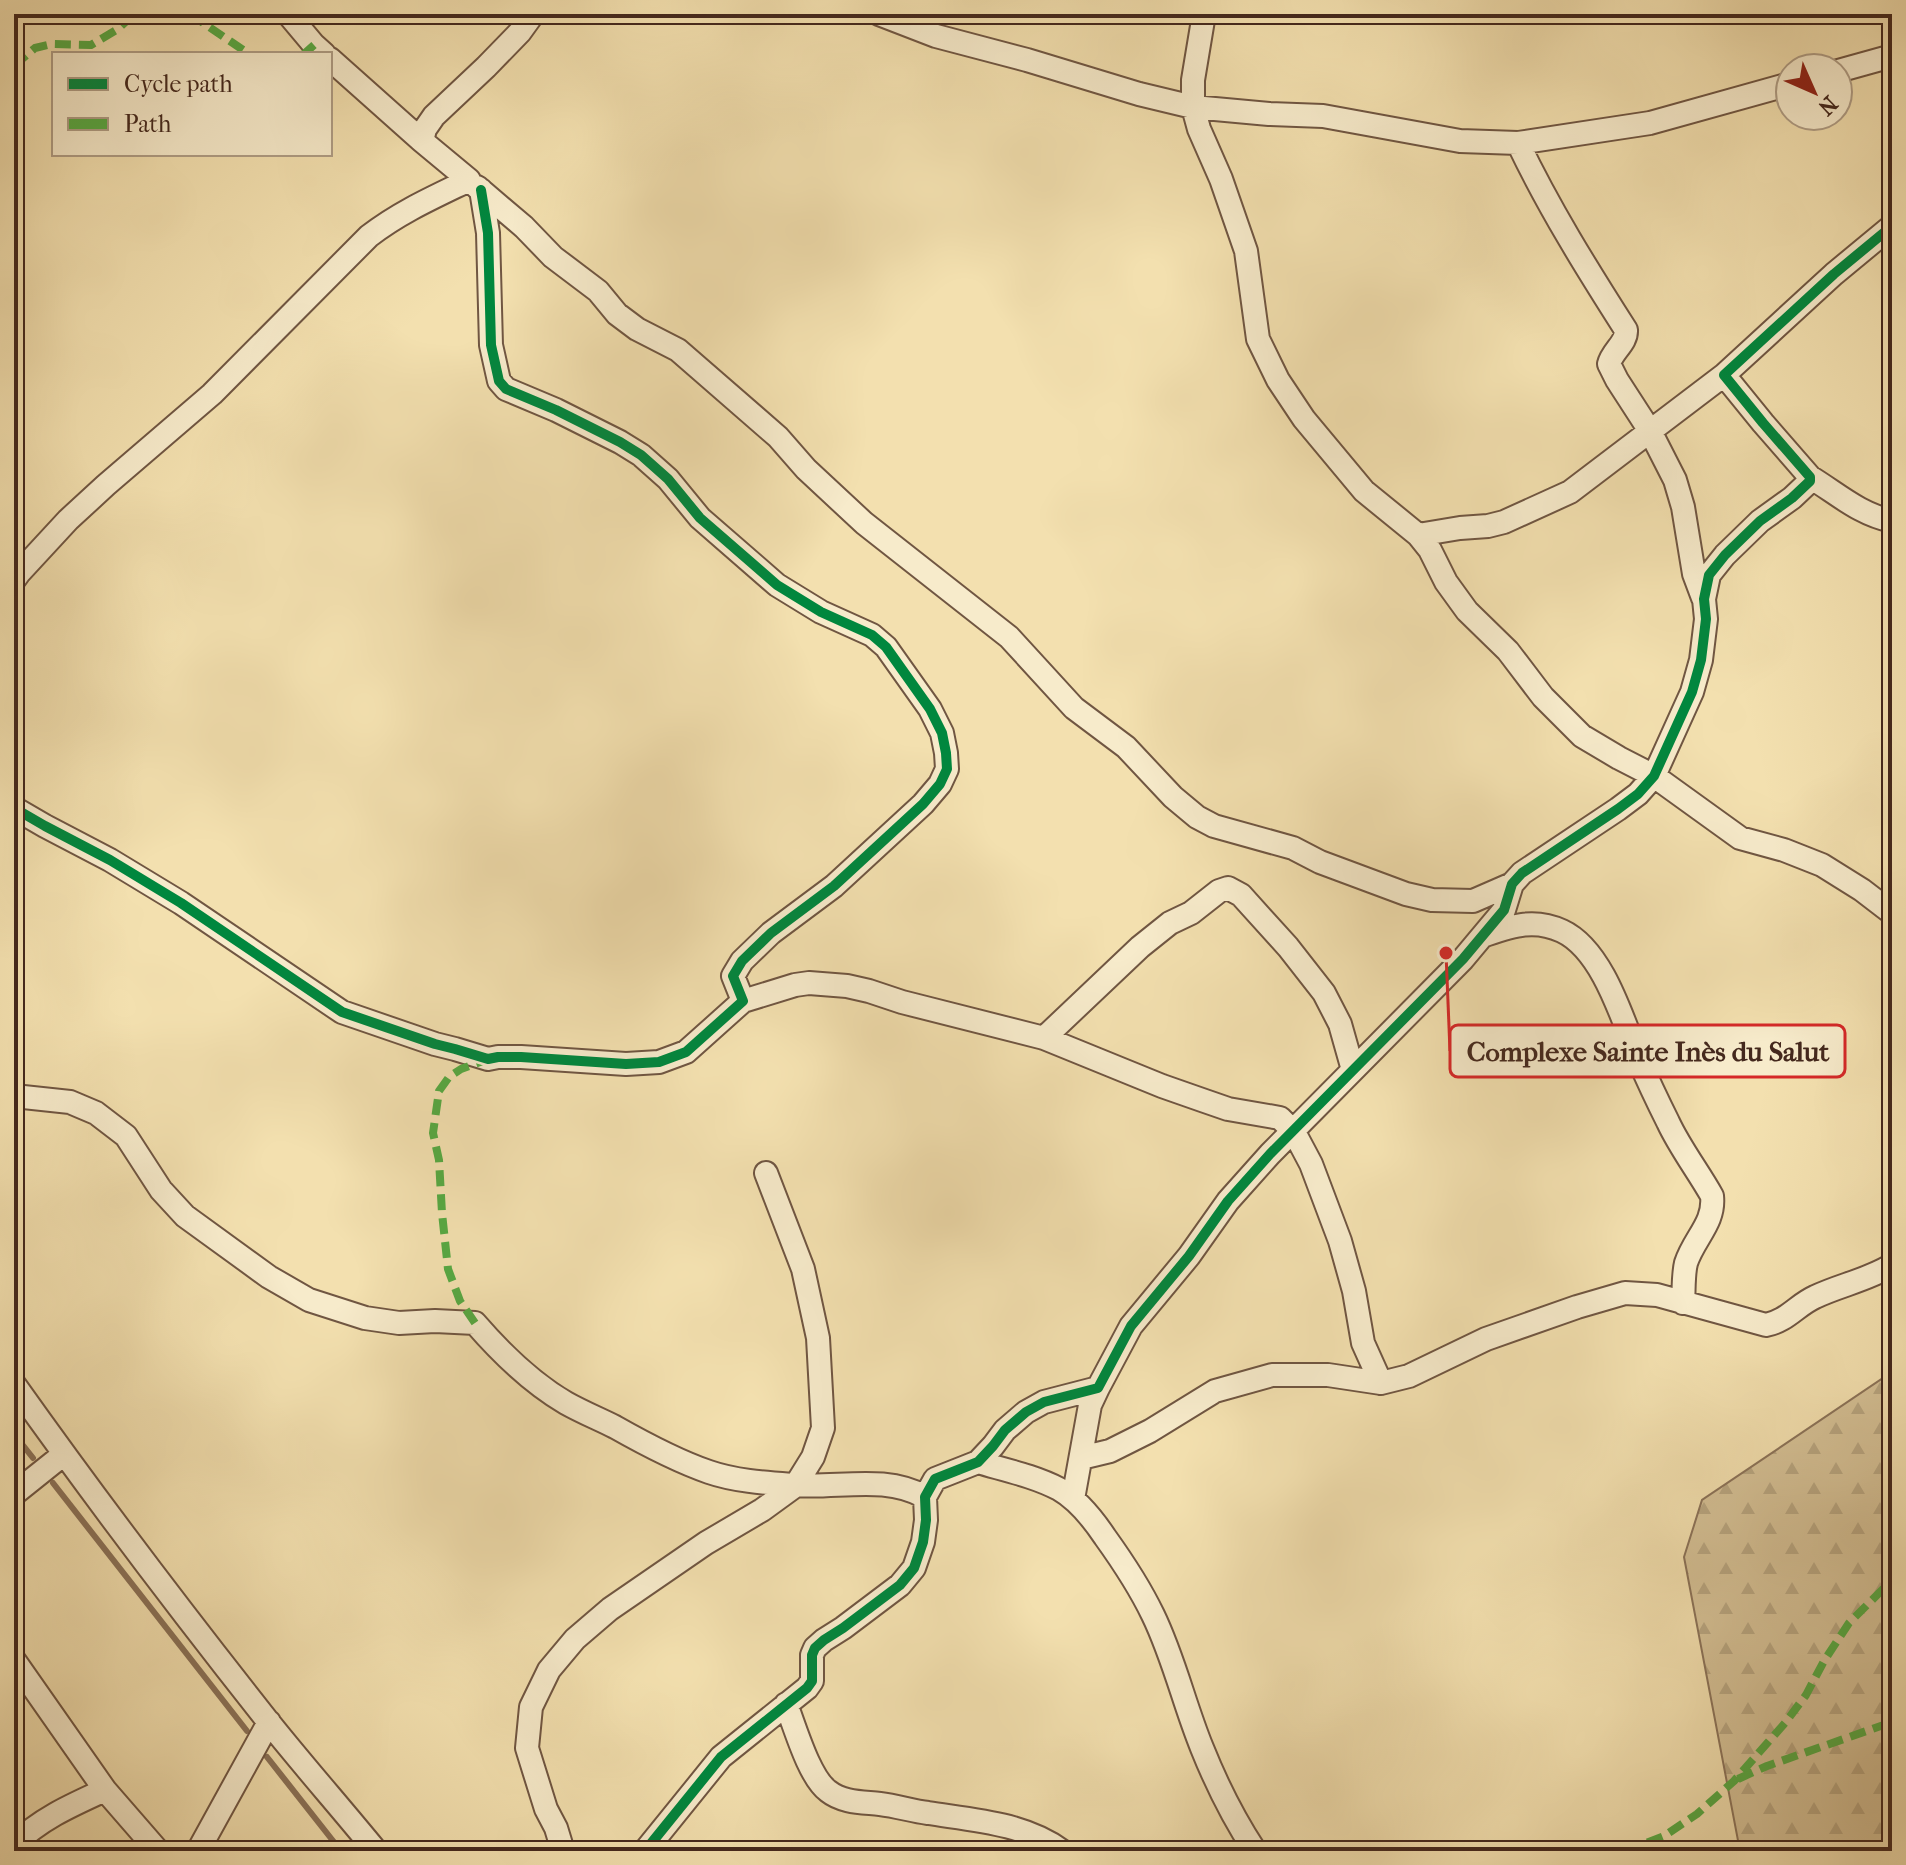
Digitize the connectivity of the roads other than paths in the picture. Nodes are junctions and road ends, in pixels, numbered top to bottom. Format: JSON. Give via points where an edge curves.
{"nodes":[{"id":1,"x":288,"y":14,"type":"edge"},
{"id":2,"x":533,"y":14,"type":"edge"},
{"id":3,"x":879,"y":14,"type":"edge"},
{"id":4,"x":1204,"y":14,"type":"edge"},
{"id":5,"x":322,"y":52,"type":"edge"},
{"id":6,"x":1892,"y":56,"type":"edge"},
{"id":7,"x":332,"y":61,"type":"edge"},
{"id":8,"x":1854,"y":67,"type":"edge"},
{"id":9,"x":1774,"y":88,"type":"edge"},
{"id":10,"x":1193,"y":107,"type":"junction"},
{"id":11,"x":422,"y":141,"type":"junction"},
{"id":12,"x":1518,"y":143,"type":"junction"},
{"id":13,"x":475,"y":185,"type":"junction"},
{"id":14,"x":1892,"y":226,"type":"edge"},
{"id":15,"x":1724,"y":375,"type":"junction"},
{"id":16,"x":1650,"y":431,"type":"junction"},
{"id":17,"x":1810,"y":477,"type":"junction"},
{"id":18,"x":1892,"y":521,"type":"edge"},
{"id":19,"x":1418,"y":535,"type":"junction"},
{"id":20,"x":14,"y":580,"type":"edge"},
{"id":21,"x":1704,"y":599,"type":"junction"},
{"id":22,"x":1654,"y":776,"type":"junction"},
{"id":23,"x":14,"y":808,"type":"edge"},
{"id":24,"x":1512,"y":884,"type":"junction"},
{"id":25,"x":1892,"y":913,"type":"edge"},
{"id":26,"x":1484,"y":935,"type":"junction"},
{"id":27,"x":743,"y":1001,"type":"junction"},
{"id":28,"x":1044,"y":1038,"type":"junction"},
{"id":29,"x":1353,"y":1070,"type":"junction"},
{"id":30,"x":14,"y":1096,"type":"edge"},
{"id":31,"x":1294,"y":1132,"type":"junction"},
{"id":32,"x":766,"y":1173,"type":"dead end"},
{"id":33,"x":1892,"y":1265,"type":"edge"},
{"id":34,"x":1683,"y":1303,"type":"junction"},
{"id":35,"x":1381,"y":1383,"type":"junction"},
{"id":36,"x":14,"y":1384,"type":"edge"},
{"id":37,"x":1098,"y":1388,"type":"junction"},
{"id":38,"x":64,"y":1454,"type":"junction"},
{"id":39,"x":1081,"y":1458,"type":"junction"},
{"id":40,"x":978,"y":1462,"type":"junction"},
{"id":41,"x":795,"y":1486,"type":"junction"},
{"id":42,"x":14,"y":1494,"type":"edge"},
{"id":43,"x":925,"y":1497,"type":"junction"},
{"id":44,"x":1073,"y":1499,"type":"junction"},
{"id":45,"x":14,"y":1660,"type":"edge"},
{"id":46,"x":786,"y":1704,"type":"junction"},
{"id":47,"x":269,"y":1722,"type":"junction"},
{"id":48,"x":105,"y":1790,"type":"junction"},
{"id":49,"x":14,"y":1845,"type":"edge"},
{"id":50,"x":1053,"y":1849,"type":"edge"},
{"id":51,"x":158,"y":1851,"type":"edge"},
{"id":52,"x":198,"y":1851,"type":"edge"},
{"id":53,"x":376,"y":1851,"type":"edge"},
{"id":54,"x":563,"y":1851,"type":"edge"},
{"id":55,"x":645,"y":1851,"type":"edge"},
{"id":56,"x":1255,"y":1851,"type":"edge"}],
"edges":[{"from":1,"to":5,"type":"street"},
{"from":2,"to":11,"type":"street","via":[[434,116]]},
{"from":3,"to":10,"type":"street","via":[[936,36]]},
{"from":4,"to":10,"type":"street"},
{"from":6,"to":8,"type":"street"},
{"from":7,"to":11,"type":"street"},
{"from":9,"to":12,"type":"street","via":[[1650,123]]},
{"from":10,"to":12,"type":"street","via":[[1323,116],[1460,141]]},
{"from":10,"to":19,"type":"street","via":[[1246,251],[1258,339],[1278,380],[1364,491]]},
{"from":11,"to":13,"type":"street"},
{"from":12,"to":16,"type":"street","via":[[1626,330],[1609,364]]},
{"from":13,"to":20,"type":"street","via":[[411,208],[369,236],[212,394],[68,520]]},
{"from":13,"to":24,"type":"street","via":[[598,291],[617,314],[678,350],[778,437],[864,523],[1009,637],[1074,708],[1126,747],[1197,817],[1432,900],[1473,901]]},
{"from":13,"to":27,"type":"street","via":[[488,233],[491,345],[499,381],[641,455],[700,518],[777,585],[872,635],[886,647],[942,733],[947,769],[940,784],[834,886],[742,961],[733,976]]},
{"from":14,"to":15,"type":"street"},
{"from":15,"to":16,"type":"street"},
{"from":15,"to":17,"type":"street"},
{"from":16,"to":19,"type":"street","via":[[1556,500],[1504,522]]},
{"from":16,"to":21,"type":"street","via":[[1675,480]]},
{"from":17,"to":18,"type":"street","via":[[1857,509]]},
{"from":17,"to":21,"type":"street","via":[[1807,486],[1725,555],[1709,575]]},
{"from":19,"to":22,"type":"street","via":[[1467,611],[1508,651],[1543,697],[1582,736]]},
{"from":21,"to":22,"type":"street","via":[[1701,660],[1692,692]]},
{"from":22,"to":24,"type":"street","via":[[1628,802]]},
{"from":22,"to":25,"type":"street","via":[[1740,838],[1822,865]]},
{"from":23,"to":27,"type":"street","via":[[181,903],[342,1012],[488,1059],[659,1062],[686,1052]]},
{"from":24,"to":26,"type":"street","via":[[1504,910]]},
{"from":26,"to":29,"type":"street"},
{"from":26,"to":34,"type":"street","via":[[1541,923],[1565,932],[1589,952],[1606,981],[1669,1126],[1712,1196],[1708,1221],[1685,1266]]},
{"from":27,"to":28,"type":"street","via":[[795,985],[847,986]]},
{"from":28,"to":29,"type":"street","via":[[1140,947],[1228,888],[1241,895],[1324,993],[1340,1024]]},
{"from":28,"to":31,"type":"street","via":[[1228,1109],[1280,1118]]},
{"from":29,"to":31,"type":"street"},
{"from":30,"to":41,"type":"street","via":[[70,1102],[96,1113],[126,1136],[185,1216],[309,1300],[399,1323],[475,1323],[511,1362],[555,1396],[654,1448],[710,1473]]},
{"from":31,"to":35,"type":"street","via":[[1340,1241],[1363,1343]]},
{"from":31,"to":37,"type":"street","via":[[1228,1201],[1131,1326]]},
{"from":32,"to":41,"type":"street","via":[[803,1269],[818,1338],[823,1428]]},
{"from":33,"to":34,"type":"street","via":[[1817,1295],[1777,1323],[1755,1323]]},
{"from":34,"to":35,"type":"street","via":[[1625,1293],[1486,1339],[1409,1376]]},
{"from":35,"to":39,"type":"street","via":[[1328,1375],[1272,1375],[1215,1391],[1150,1431],[1110,1451]]},
{"from":36,"to":38,"type":"street"},
{"from":37,"to":39,"type":"street"},
{"from":37,"to":40,"type":"street","via":[[1026,1412]]},
{"from":38,"to":42,"type":"street"},
{"from":38,"to":47,"type":"street"},
{"from":39,"to":44,"type":"street"},
{"from":40,"to":43,"type":"street","via":[[935,1479]]},
{"from":40,"to":44,"type":"street","via":[[1039,1480]]},
{"from":41,"to":43,"type":"street","via":[[895,1485]]},
{"from":41,"to":54,"type":"street","via":[[610,1609],[549,1670],[531,1707],[527,1748]]},
{"from":43,"to":46,"type":"street","via":[[923,1542],[914,1568],[900,1585],[815,1648],[812,1681]]},
{"from":44,"to":56,"type":"street","via":[[1120,1557],[1154,1616],[1202,1748]]},
{"from":45,"to":48,"type":"street"},
{"from":46,"to":50,"type":"street","via":[[812,1769],[828,1792],[845,1800],[998,1823]]},
{"from":46,"to":55,"type":"street","via":[[721,1757]]},
{"from":47,"to":52,"type":"street"},
{"from":47,"to":53,"type":"street"},
{"from":48,"to":49,"type":"street","via":[[58,1812]]},
{"from":48,"to":51,"type":"street"}]}
